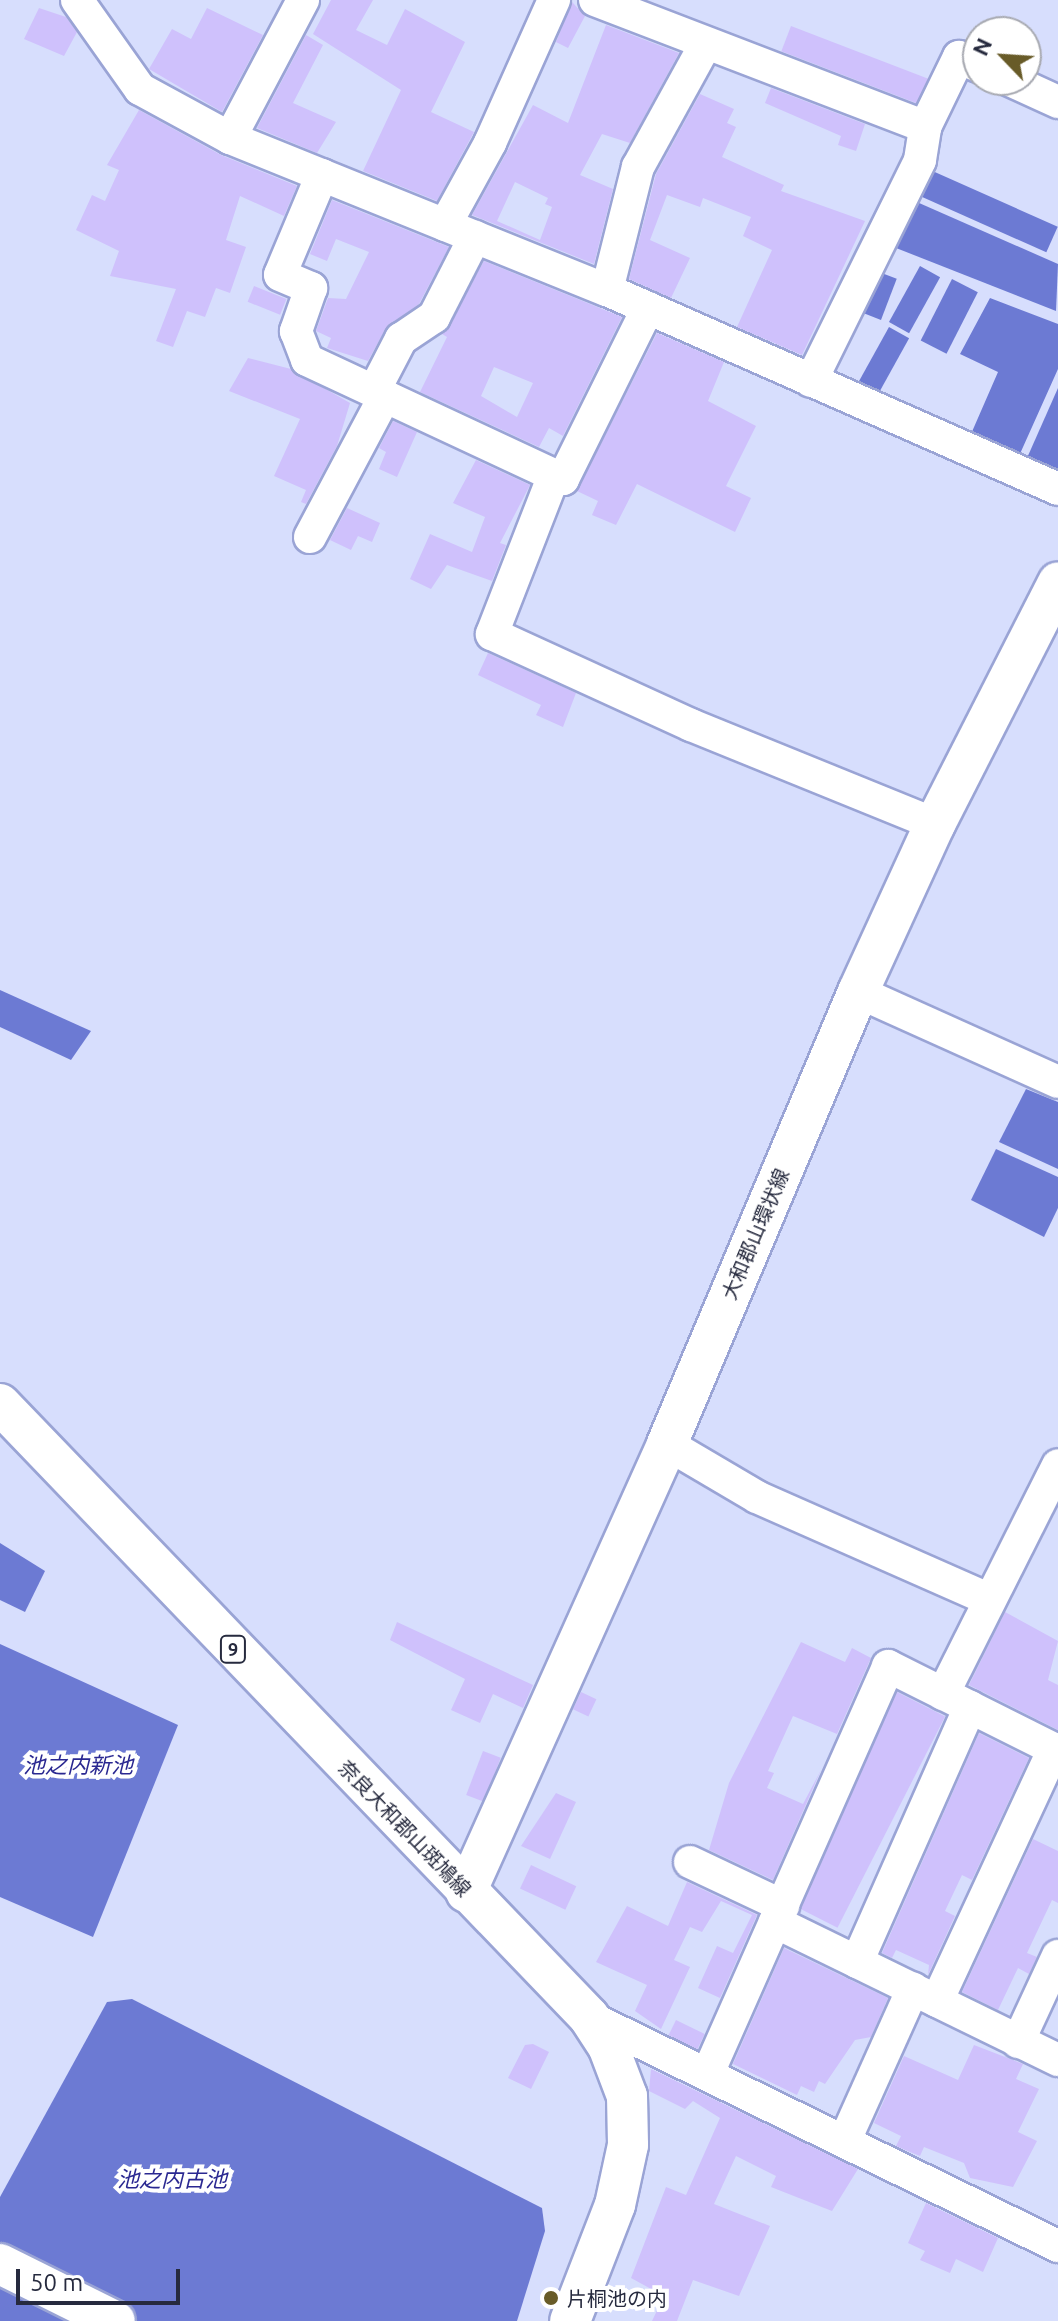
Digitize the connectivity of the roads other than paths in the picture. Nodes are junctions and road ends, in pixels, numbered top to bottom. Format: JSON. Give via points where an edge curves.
{"nodes":[{"id":1,"x":77,"y":0,"type":"edge"},
{"id":2,"x":303,"y":0,"type":"edge"},
{"id":3,"x":554,"y":0,"type":"edge"},
{"id":4,"x":595,"y":0,"type":"edge"},
{"id":5,"x":705,"y":45,"type":"junction"},
{"id":6,"x":962,"y":58,"type":"edge"},
{"id":7,"x":925,"y":127,"type":"junction"},
{"id":8,"x":230,"y":138,"type":"junction"},
{"id":9,"x":322,"y":175,"type":"junction"},
{"id":10,"x":445,"y":225,"type":"junction"},
{"id":11,"x":475,"y":237,"type":"junction"},
{"id":12,"x":607,"y":290,"type":"junction"},
{"id":13,"x":648,"y":308,"type":"junction"},
{"id":14,"x":811,"y":381,"type":"junction"},
{"id":15,"x":379,"y":394,"type":"junction"},
{"id":16,"x":554,"y":475,"type":"junction"},
{"id":17,"x":1058,"y":489,"type":"edge"},
{"id":18,"x":310,"y":537,"type":"dead end"},
{"id":19,"x":1058,"y":583,"type":"edge"},
{"id":20,"x":935,"y":824,"type":"junction"},
{"id":21,"x":858,"y":992,"type":"junction"},
{"id":22,"x":1058,"y":1082,"type":"edge"},
{"id":23,"x":0,"y":1404,"type":"edge"},
{"id":24,"x":667,"y":1444,"type":"junction"},
{"id":25,"x":1058,"y":1465,"type":"edge"},
{"id":26,"x":988,"y":1599,"type":"junction"},
{"id":27,"x":957,"y":1701,"type":"junction"},
{"id":28,"x":1056,"y":1750,"type":"edge"},
{"id":29,"x":690,"y":1862,"type":"dead end"},
{"id":30,"x":466,"y":1892,"type":"junction"},
{"id":31,"x":779,"y":1914,"type":"junction"},
{"id":32,"x":1058,"y":1956,"type":"edge"},
{"id":33,"x":857,"y":1962,"type":"junction"},
{"id":34,"x":925,"y":1995,"type":"junction"},
{"id":35,"x":589,"y":2017,"type":"junction"},
{"id":36,"x":1018,"y":2042,"type":"junction"},
{"id":37,"x":652,"y":2046,"type":"junction"},
{"id":38,"x":1058,"y":2060,"type":"edge"},
{"id":39,"x":708,"y":2073,"type":"junction"},
{"id":40,"x":627,"y":2096,"type":"junction"},
{"id":41,"x":845,"y":2140,"type":"junction"},
{"id":42,"x":1058,"y":2246,"type":"edge"},
{"id":43,"x":0,"y":2264,"type":"edge"},
{"id":44,"x":115,"y":2321,"type":"edge"},
{"id":45,"x":570,"y":2321,"type":"edge"}],
"edges":[{"from":1,"to":8,"type":"street","via":[[140,89]]},
{"from":2,"to":8,"type":"street"},
{"from":3,"to":10,"type":"street","via":[[490,143]]},
{"from":4,"to":5,"type":"street"},
{"from":5,"to":7,"type":"street"},
{"from":5,"to":12,"type":"street","via":[[638,167]]},
{"from":6,"to":7,"type":"street"},
{"from":7,"to":14,"type":"street","via":[[920,160]]},
{"from":8,"to":9,"type":"street"},
{"from":9,"to":10,"type":"street"},
{"from":9,"to":15,"type":"street","via":[[280,275],[311,288],[296,331],[307,360]]},
{"from":10,"to":11,"type":"street"},
{"from":11,"to":12,"type":"street"},
{"from":11,"to":15,"type":"street","via":[[434,317],[401,339]]},
{"from":12,"to":13,"type":"street"},
{"from":13,"to":14,"type":"street"},
{"from":13,"to":16,"type":"street","via":[[563,479]]},
{"from":14,"to":17,"type":"street"},
{"from":15,"to":16,"type":"street"},
{"from":15,"to":18,"type":"street"},
{"from":16,"to":20,"type":"street","via":[[492,634],[691,725]]},
{"from":19,"to":20,"type":"main road","name":"大和郡山環状線"},
{"from":20,"to":21,"type":"main road","name":"大和郡山環状線"},
{"from":21,"to":22,"type":"street"},
{"from":21,"to":24,"type":"main road","name":"大和郡山環状線"},
{"from":23,"to":30,"type":"main road","name":"奈良大和郡山斑鳩線","number":"9"},
{"from":24,"to":26,"type":"street","via":[[757,1497]]},
{"from":24,"to":30,"type":"main road","name":"大和郡山環状線"},
{"from":25,"to":26,"type":"street"},
{"from":26,"to":27,"type":"street"},
{"from":27,"to":28,"type":"street"},
{"from":27,"to":31,"type":"street","via":[[888,1666]]},
{"from":27,"to":33,"type":"street"},
{"from":28,"to":34,"type":"street"},
{"from":29,"to":31,"type":"street"},
{"from":30,"to":35,"type":"main road","name":"奈良大和郡山斑鳩線","number":"9"},
{"from":31,"to":33,"type":"street"},
{"from":31,"to":39,"type":"street"},
{"from":32,"to":36,"type":"street"},
{"from":33,"to":34,"type":"street"},
{"from":34,"to":36,"type":"street"},
{"from":34,"to":41,"type":"street"},
{"from":35,"to":37,"type":"street"},
{"from":35,"to":40,"type":"main road","name":"奈良大和郡山斑鳩線","number":"9","via":[[608,2046]]},
{"from":36,"to":38,"type":"street"},
{"from":37,"to":39,"type":"street"},
{"from":37,"to":40,"type":"street"},
{"from":39,"to":41,"type":"street"},
{"from":40,"to":45,"type":"main road","name":"奈良大和郡山斑鳩線","number":"9","via":[[628,2145],[615,2205]]},
{"from":41,"to":42,"type":"street"},
{"from":43,"to":44,"type":"main road"}]}
